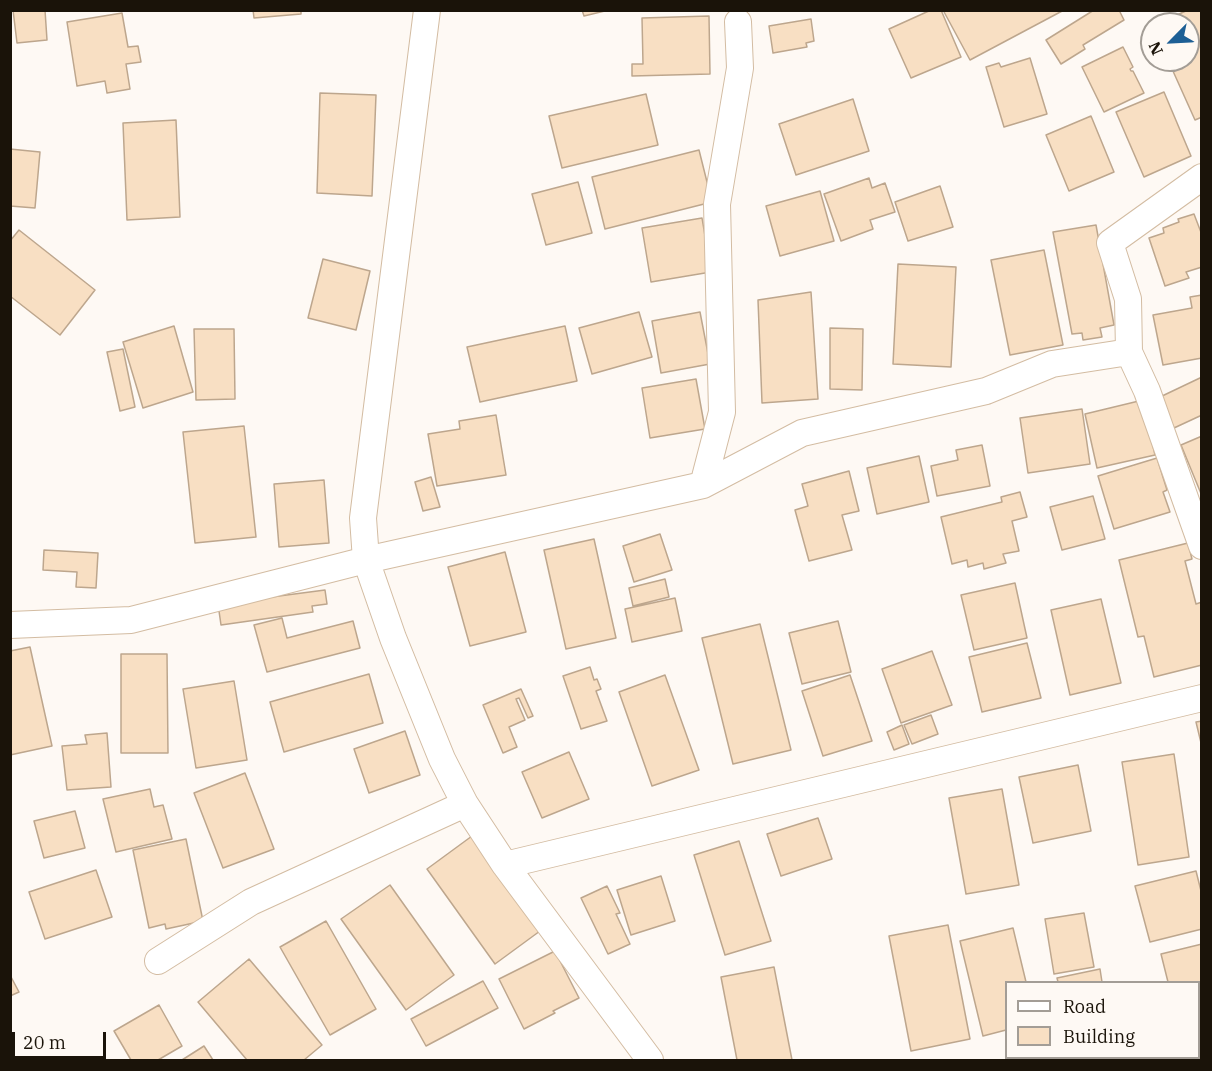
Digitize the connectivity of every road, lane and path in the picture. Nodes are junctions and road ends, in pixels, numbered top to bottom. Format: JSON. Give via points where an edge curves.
{"nodes":[{"id":1,"x":427,"y":10,"type":"edge"},
{"id":2,"x":738,"y":22,"type":"dead end"},
{"id":3,"x":1202,"y":177,"type":"edge"},
{"id":4,"x":1129,"y":352,"type":"junction"},
{"id":5,"x":703,"y":485,"type":"junction"},
{"id":6,"x":1202,"y":546,"type":"edge"},
{"id":7,"x":366,"y":560,"type":"junction"},
{"id":8,"x":10,"y":625,"type":"edge"},
{"id":9,"x":1202,"y":698,"type":"edge"},
{"id":10,"x":465,"y":804,"type":"junction"},
{"id":11,"x":505,"y":865,"type":"junction"},
{"id":12,"x":158,"y":961,"type":"dead end"},
{"id":13,"x":650,"y":1060,"type":"edge"}],
"edges":[{"from":1,"to":7,"type":"street","via":[[363,518]]},
{"from":2,"to":5,"type":"street","via":[[740,68],[717,204],[722,412]]},
{"from":3,"to":4,"type":"street","via":[[1110,243],[1128,299]]},
{"from":4,"to":5,"type":"street","via":[[1052,364],[986,391],[802,433]]},
{"from":4,"to":6,"type":"street","via":[[1147,391]]},
{"from":5,"to":7,"type":"street"},
{"from":7,"to":8,"type":"street","via":[[131,620]]},
{"from":7,"to":10,"type":"street","via":[[442,759]]},
{"from":9,"to":11,"type":"street"},
{"from":10,"to":11,"type":"street"},
{"from":10,"to":12,"type":"street","via":[[251,902]]},
{"from":11,"to":13,"type":"street"}]}
